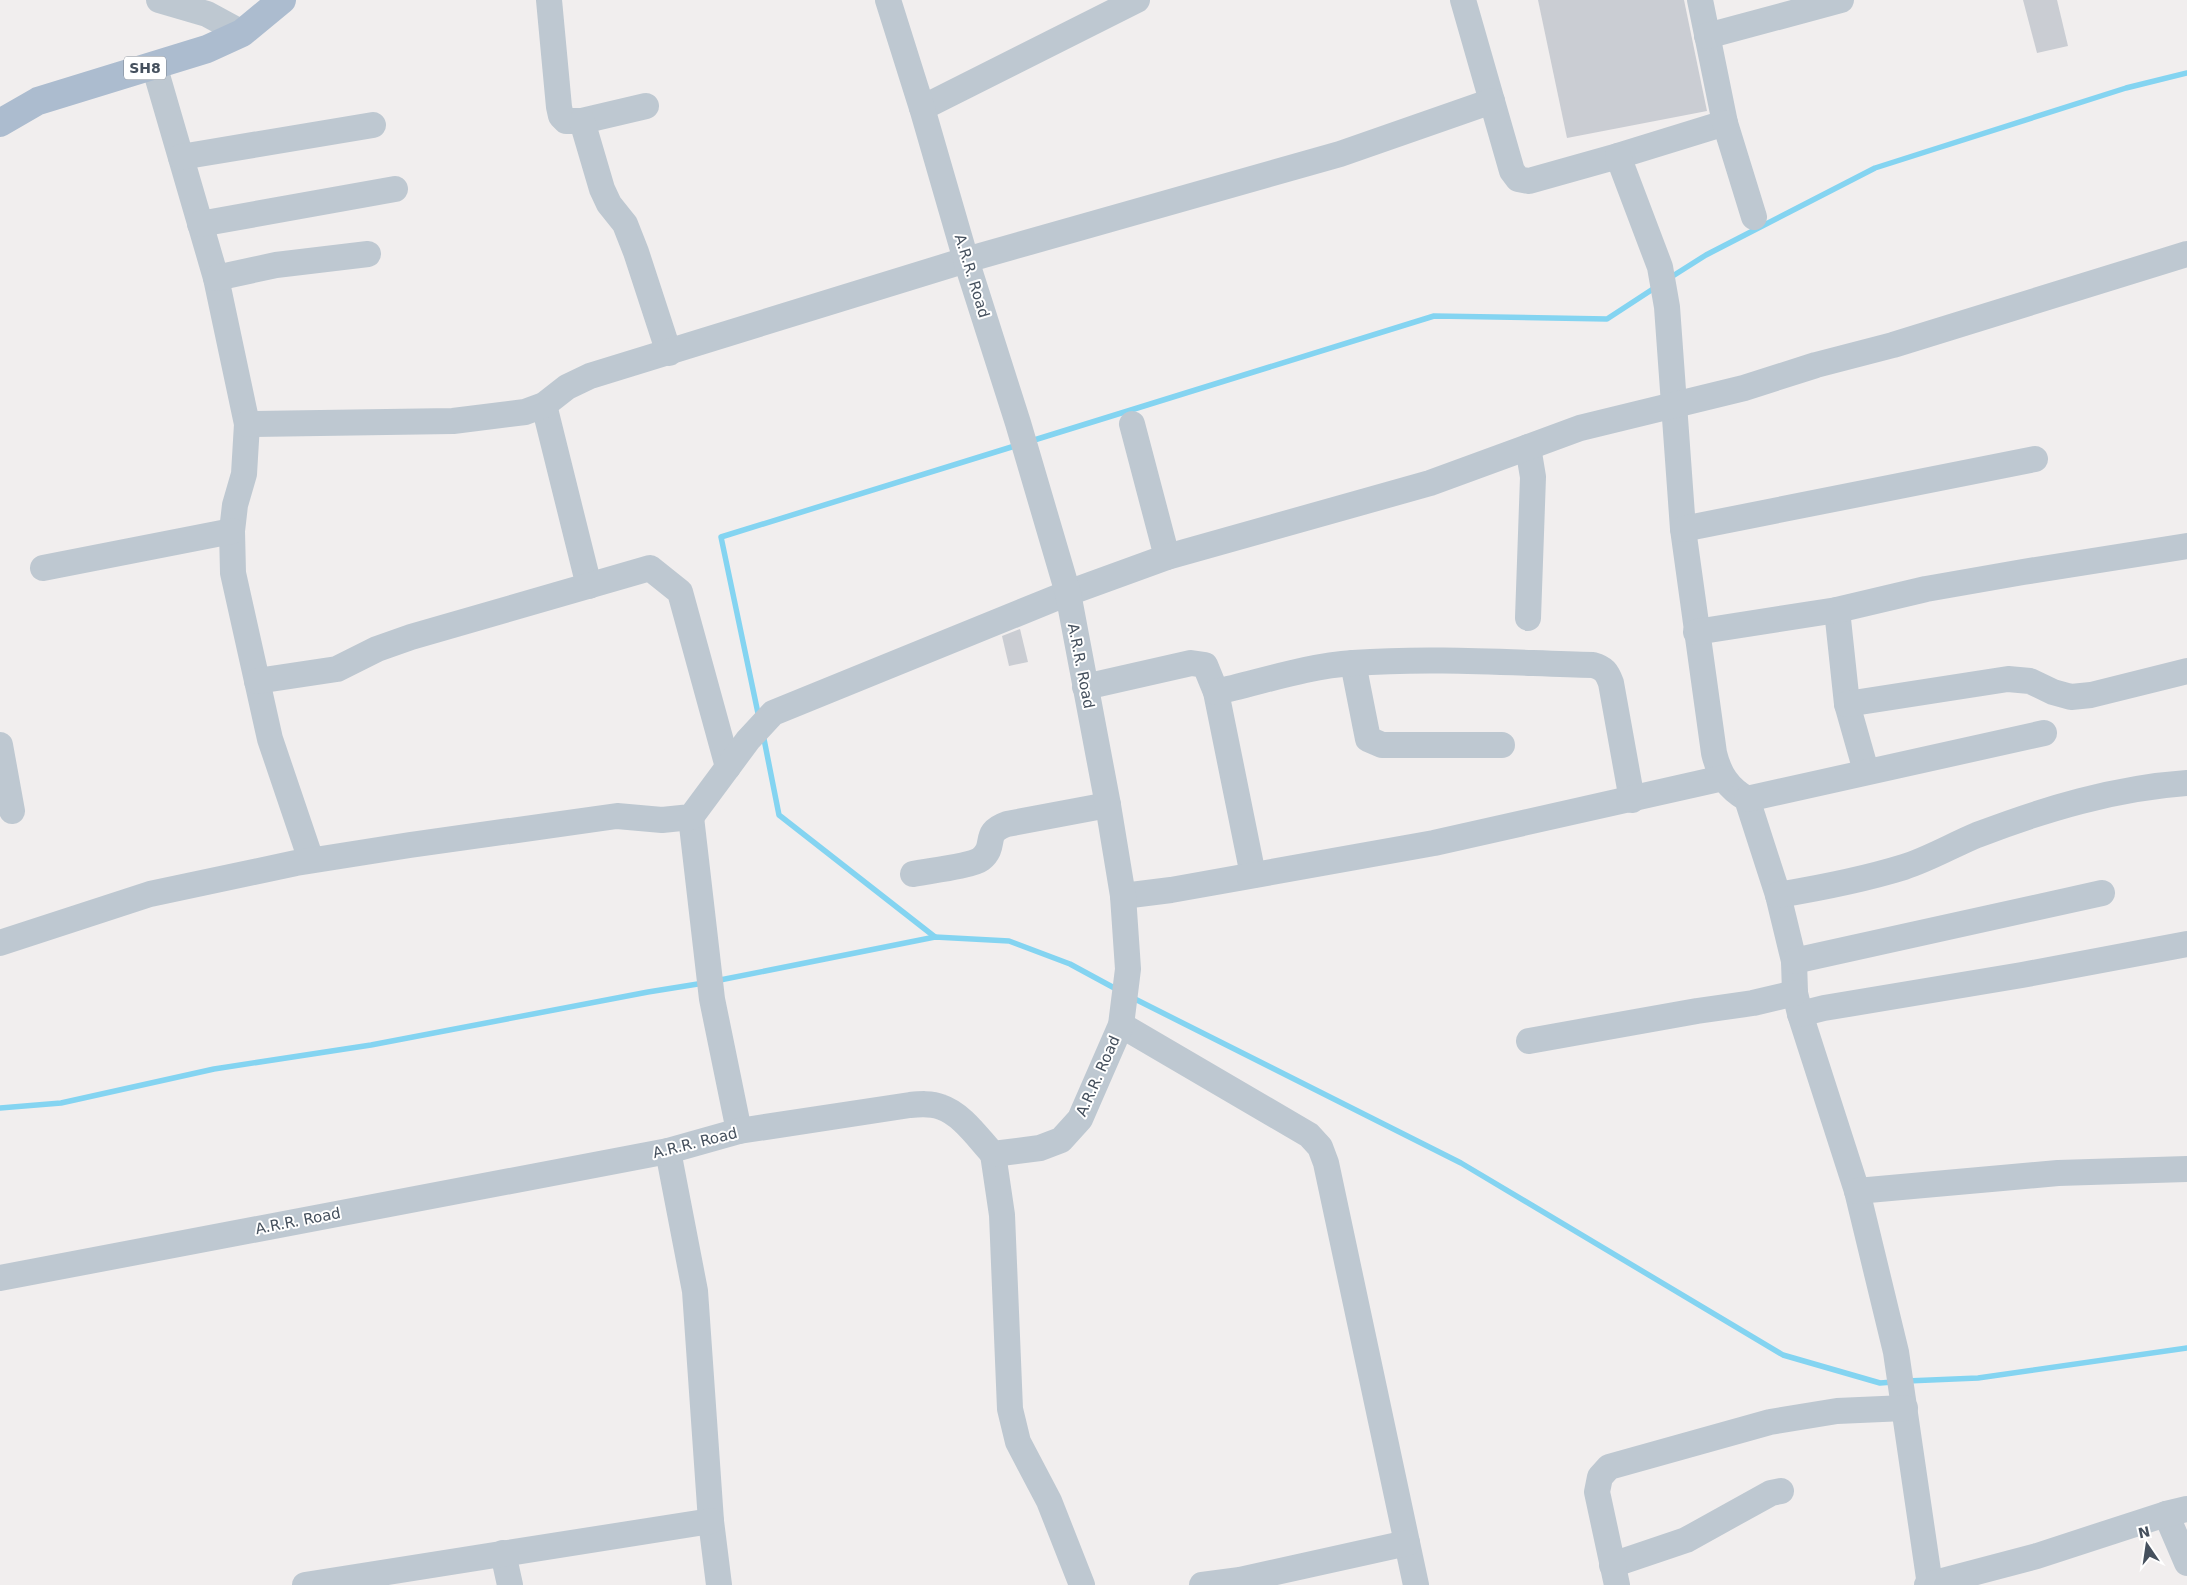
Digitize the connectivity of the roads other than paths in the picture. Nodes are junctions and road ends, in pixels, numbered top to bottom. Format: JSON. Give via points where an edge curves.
{"nodes":[{"id":1,"x":158,"y":0,"type":"edge"},
{"id":2,"x":282,"y":0,"type":"edge"},
{"id":3,"x":549,"y":0,"type":"edge"},
{"id":4,"x":888,"y":0,"type":"edge"},
{"id":5,"x":1137,"y":0,"type":"edge"},
{"id":6,"x":1462,"y":0,"type":"edge"},
{"id":7,"x":1700,"y":0,"type":"edge"},
{"id":8,"x":1840,"y":0,"type":"edge"},
{"id":9,"x":242,"y":33,"type":"junction"},
{"id":10,"x":1707,"y":36,"type":"junction"},
{"id":11,"x":154,"y":65,"type":"junction"},
{"id":12,"x":1492,"y":101,"type":"junction"},
{"id":13,"x":646,"y":106,"type":"dead end"},
{"id":14,"x":922,"y":108,"type":"junction"},
{"id":15,"x":582,"y":121,"type":"junction"},
{"id":16,"x":0,"y":123,"type":"edge"},
{"id":17,"x":1724,"y":123,"type":"junction"},
{"id":18,"x":373,"y":124,"type":"dead end"},
{"id":19,"x":1618,"y":156,"type":"junction"},
{"id":20,"x":181,"y":157,"type":"junction"},
{"id":21,"x":395,"y":189,"type":"dead end"},
{"id":22,"x":1754,"y":217,"type":"dead end"},
{"id":23,"x":200,"y":224,"type":"junction"},
{"id":24,"x":368,"y":254,"type":"dead end"},
{"id":25,"x":2187,"y":254,"type":"edge"},
{"id":26,"x":966,"y":260,"type":"junction"},
{"id":27,"x":216,"y":278,"type":"junction"},
{"id":28,"x":670,"y":353,"type":"junction"},
{"id":29,"x":544,"y":405,"type":"junction"},
{"id":30,"x":1673,"y":406,"type":"junction"},
{"id":31,"x":247,"y":424,"type":"junction"},
{"id":32,"x":1132,"y":424,"type":"dead end"},
{"id":33,"x":1528,"y":447,"type":"junction"},
{"id":34,"x":2035,"y":459,"type":"dead end"},
{"id":35,"x":1683,"y":529,"type":"junction"},
{"id":36,"x":232,"y":531,"type":"junction"},
{"id":37,"x":2187,"y":546,"type":"edge"},
{"id":38,"x":1167,"y":557,"type":"junction"},
{"id":39,"x":43,"y":568,"type":"dead end"},
{"id":40,"x":589,"y":586,"type":"junction"},
{"id":41,"x":1068,"y":593,"type":"junction"},
{"id":42,"x":1837,"y":610,"type":"junction"},
{"id":43,"x":1528,"y":618,"type":"dead end"},
{"id":44,"x":1696,"y":632,"type":"junction"},
{"id":45,"x":1353,"y":663,"type":"junction"},
{"id":46,"x":2187,"y":671,"type":"edge"},
{"id":47,"x":257,"y":682,"type":"junction"},
{"id":48,"x":1086,"y":688,"type":"junction"},
{"id":49,"x":1216,"y":692,"type":"junction"},
{"id":50,"x":1848,"y":704,"type":"junction"},
{"id":51,"x":2044,"y":733,"type":"dead end"},
{"id":52,"x":0,"y":745,"type":"edge"},
{"id":53,"x":1502,"y":745,"type":"dead end"},
{"id":54,"x":728,"y":767,"type":"junction"},
{"id":55,"x":1866,"y":771,"type":"junction"},
{"id":56,"x":1723,"y":778,"type":"junction"},
{"id":57,"x":2187,"y":783,"type":"edge"},
{"id":58,"x":1747,"y":799,"type":"junction"},
{"id":59,"x":1632,"y":800,"type":"junction"},
{"id":60,"x":1108,"y":805,"type":"junction"},
{"id":61,"x":12,"y":811,"type":"dead end"},
{"id":62,"x":692,"y":817,"type":"junction"},
{"id":63,"x":311,"y":860,"type":"junction"},
{"id":64,"x":913,"y":874,"type":"dead end"},
{"id":65,"x":1253,"y":875,"type":"junction"},
{"id":66,"x":2102,"y":893,"type":"dead end"},
{"id":67,"x":1778,"y":895,"type":"junction"},
{"id":68,"x":1123,"y":896,"type":"junction"},
{"id":69,"x":0,"y":942,"type":"edge"},
{"id":70,"x":2187,"y":944,"type":"edge"},
{"id":71,"x":1794,"y":961,"type":"junction"},
{"id":72,"x":1798,"y":1003,"type":"junction"},
{"id":73,"x":1122,"y":1018,"type":"junction"},
{"id":74,"x":1529,"y":1041,"type":"dead end"},
{"id":75,"x":739,"y":1131,"type":"junction"},
{"id":76,"x":668,"y":1151,"type":"junction"},
{"id":77,"x":993,"y":1154,"type":"junction"},
{"id":78,"x":2187,"y":1169,"type":"edge"},
{"id":79,"x":1857,"y":1191,"type":"junction"},
{"id":80,"x":0,"y":1278,"type":"edge"},
{"id":81,"x":1904,"y":1402,"type":"junction"},
{"id":82,"x":1781,"y":1491,"type":"dead end"},
{"id":83,"x":2176,"y":1511,"type":"edge"},
{"id":84,"x":711,"y":1521,"type":"junction"},
{"id":85,"x":1407,"y":1543,"type":"junction"},
{"id":86,"x":503,"y":1552,"type":"junction"},
{"id":87,"x":2187,"y":1563,"type":"edge"},
{"id":88,"x":1615,"y":1575,"type":"edge"},
{"id":89,"x":343,"y":1581,"type":"edge"},
{"id":90,"x":305,"y":1585,"type":"edge"},
{"id":91,"x":510,"y":1585,"type":"edge"},
{"id":92,"x":719,"y":1585,"type":"edge"},
{"id":93,"x":1082,"y":1585,"type":"edge"},
{"id":94,"x":1202,"y":1585,"type":"edge"},
{"id":95,"x":1416,"y":1585,"type":"edge"},
{"id":96,"x":1929,"y":1585,"type":"edge"}],
"edges":[{"from":1,"to":9,"type":"street","via":[[207,14]]},
{"from":2,"to":9,"type":"main road","number":"SH8"},
{"from":3,"to":15,"type":"street","via":[[558,108],[566,121]]},
{"from":4,"to":14,"type":"street","name":"A.R.R. Road"},
{"from":5,"to":14,"type":"street"},
{"from":6,"to":12,"type":"street"},
{"from":7,"to":10,"type":"street"},
{"from":8,"to":10,"type":"street"},
{"from":9,"to":11,"type":"main road","number":"SH8","via":[[207,49]]},
{"from":10,"to":17,"type":"street"},
{"from":11,"to":16,"type":"main road","number":"SH8","via":[[38,101]]},
{"from":11,"to":20,"type":"street"},
{"from":12,"to":19,"type":"street","via":[[1512,172],[1518,179],[1536,180]]},
{"from":12,"to":26,"type":"street","via":[[1340,154]]},
{"from":13,"to":15,"type":"street"},
{"from":14,"to":26,"type":"street","name":"A.R.R. Road"},
{"from":15,"to":28,"type":"street","via":[[602,189],[628,231]]},
{"from":17,"to":19,"type":"street"},
{"from":17,"to":22,"type":"street"},
{"from":18,"to":20,"type":"street"},
{"from":19,"to":30,"type":"street","via":[[1660,267],[1668,307]]},
{"from":20,"to":23,"type":"street"},
{"from":21,"to":23,"type":"street"},
{"from":23,"to":27,"type":"street"},
{"from":24,"to":27,"type":"street","via":[[276,265]]},
{"from":25,"to":30,"type":"street","via":[[1893,345]]},
{"from":26,"to":28,"type":"street"},
{"from":26,"to":41,"type":"street","name":"A.R.R. Road"},
{"from":27,"to":31,"type":"street"},
{"from":28,"to":29,"type":"street","via":[[590,376],[567,387]]},
{"from":29,"to":31,"type":"street","via":[[525,412],[453,421]]},
{"from":29,"to":40,"type":"street"},
{"from":30,"to":33,"type":"street","via":[[1580,428]]},
{"from":30,"to":35,"type":"street"},
{"from":31,"to":36,"type":"street","via":[[244,474]]},
{"from":32,"to":38,"type":"street"},
{"from":33,"to":38,"type":"street","via":[[1430,483]]},
{"from":33,"to":43,"type":"street","via":[[1533,477]]},
{"from":34,"to":35,"type":"street"},
{"from":35,"to":44,"type":"street"},
{"from":36,"to":39,"type":"street"},
{"from":36,"to":47,"type":"street","via":[[233,573]]},
{"from":37,"to":42,"type":"street","via":[[2004,575]]},
{"from":38,"to":41,"type":"street"},
{"from":40,"to":47,"type":"street","via":[[411,637],[377,649],[338,669]]},
{"from":40,"to":54,"type":"street","via":[[650,568],[680,592]]},
{"from":41,"to":48,"type":"street","name":"A.R.R. Road"},
{"from":41,"to":54,"type":"street","via":[[773,713]]},
{"from":42,"to":44,"type":"street"},
{"from":42,"to":50,"type":"street"},
{"from":44,"to":56,"type":"street","via":[[1714,753]]},
{"from":45,"to":49,"type":"street"},
{"from":45,"to":53,"type":"street","via":[[1368,739],[1382,745]]},
{"from":45,"to":59,"type":"street","via":[[1433,660],[1592,665],[1601,668],[1608,673],[1612,683]]},
{"from":46,"to":50,"type":"street","via":[[2071,697],[2030,681],[2008,679]]},
{"from":47,"to":63,"type":"street","via":[[270,739]]},
{"from":48,"to":49,"type":"street","via":[[1190,662],[1205,665]]},
{"from":48,"to":60,"type":"street","name":"A.R.R. Road"},
{"from":49,"to":65,"type":"street"},
{"from":50,"to":55,"type":"street"},
{"from":51,"to":55,"type":"street"},
{"from":52,"to":61,"type":"street"},
{"from":54,"to":62,"type":"street"},
{"from":55,"to":58,"type":"street"},
{"from":56,"to":58,"type":"street","via":[[1734,791]]},
{"from":56,"to":59,"type":"street"},
{"from":57,"to":67,"type":"street","via":[[2118,791],[2050,809],[1980,834],[1906,866],[1851,882]]},
{"from":58,"to":67,"type":"street"},
{"from":59,"to":65,"type":"street","via":[[1434,843]]},
{"from":60,"to":64,"type":"street","via":[[1007,824],[991,834],[990,847],[981,859]]},
{"from":60,"to":68,"type":"street","name":"A.R.R. Road"},
{"from":62,"to":63,"type":"street","via":[[662,820],[617,816]]},
{"from":62,"to":75,"type":"street","via":[[712,999]]},
{"from":63,"to":69,"type":"street","via":[[150,894]]},
{"from":65,"to":68,"type":"street"},
{"from":66,"to":71,"type":"street"},
{"from":67,"to":71,"type":"street"},
{"from":68,"to":73,"type":"street","name":"A.R.R. Road","via":[[1128,969]]},
{"from":70,"to":72,"type":"street","via":[[1824,1008]]},
{"from":71,"to":72,"type":"street"},
{"from":72,"to":74,"type":"street","via":[[1753,1003]]},
{"from":72,"to":79,"type":"street"},
{"from":73,"to":77,"type":"street","name":"A.R.R. Road","via":[[1080,1119],[1061,1140],[1040,1148]]},
{"from":73,"to":85,"type":"street","via":[[1309,1135],[1320,1147]]},
{"from":75,"to":76,"type":"street","name":"A.R.R. Road"},
{"from":75,"to":77,"type":"street","name":"A.R.R. Road","via":[[926,1104],[941,1106],[957,1116]]},
{"from":76,"to":80,"type":"street","name":"A.R.R. Road"},
{"from":76,"to":84,"type":"street","via":[[695,1291]]},
{"from":77,"to":93,"type":"street","via":[[1002,1215],[1010,1409],[1018,1442],[1049,1501]]},
{"from":78,"to":79,"type":"street","via":[[2058,1173]]},
{"from":79,"to":81,"type":"street","via":[[1896,1352]]},
{"from":81,"to":88,"type":"street","via":[[1770,1422],[1609,1467],[1600,1476],[1597,1492]]},
{"from":81,"to":96,"type":"street"},
{"from":82,"to":88,"type":"street","via":[[1771,1493]]},
{"from":83,"to":87,"type":"street"},
{"from":83,"to":96,"type":"street","via":[[2037,1556]]},
{"from":84,"to":86,"type":"street"},
{"from":84,"to":92,"type":"street"},
{"from":85,"to":94,"type":"street","via":[[1249,1578]]},
{"from":85,"to":95,"type":"street"},
{"from":86,"to":89,"type":"street"},
{"from":86,"to":91,"type":"street"},
{"from":89,"to":90,"type":"street"}]}
